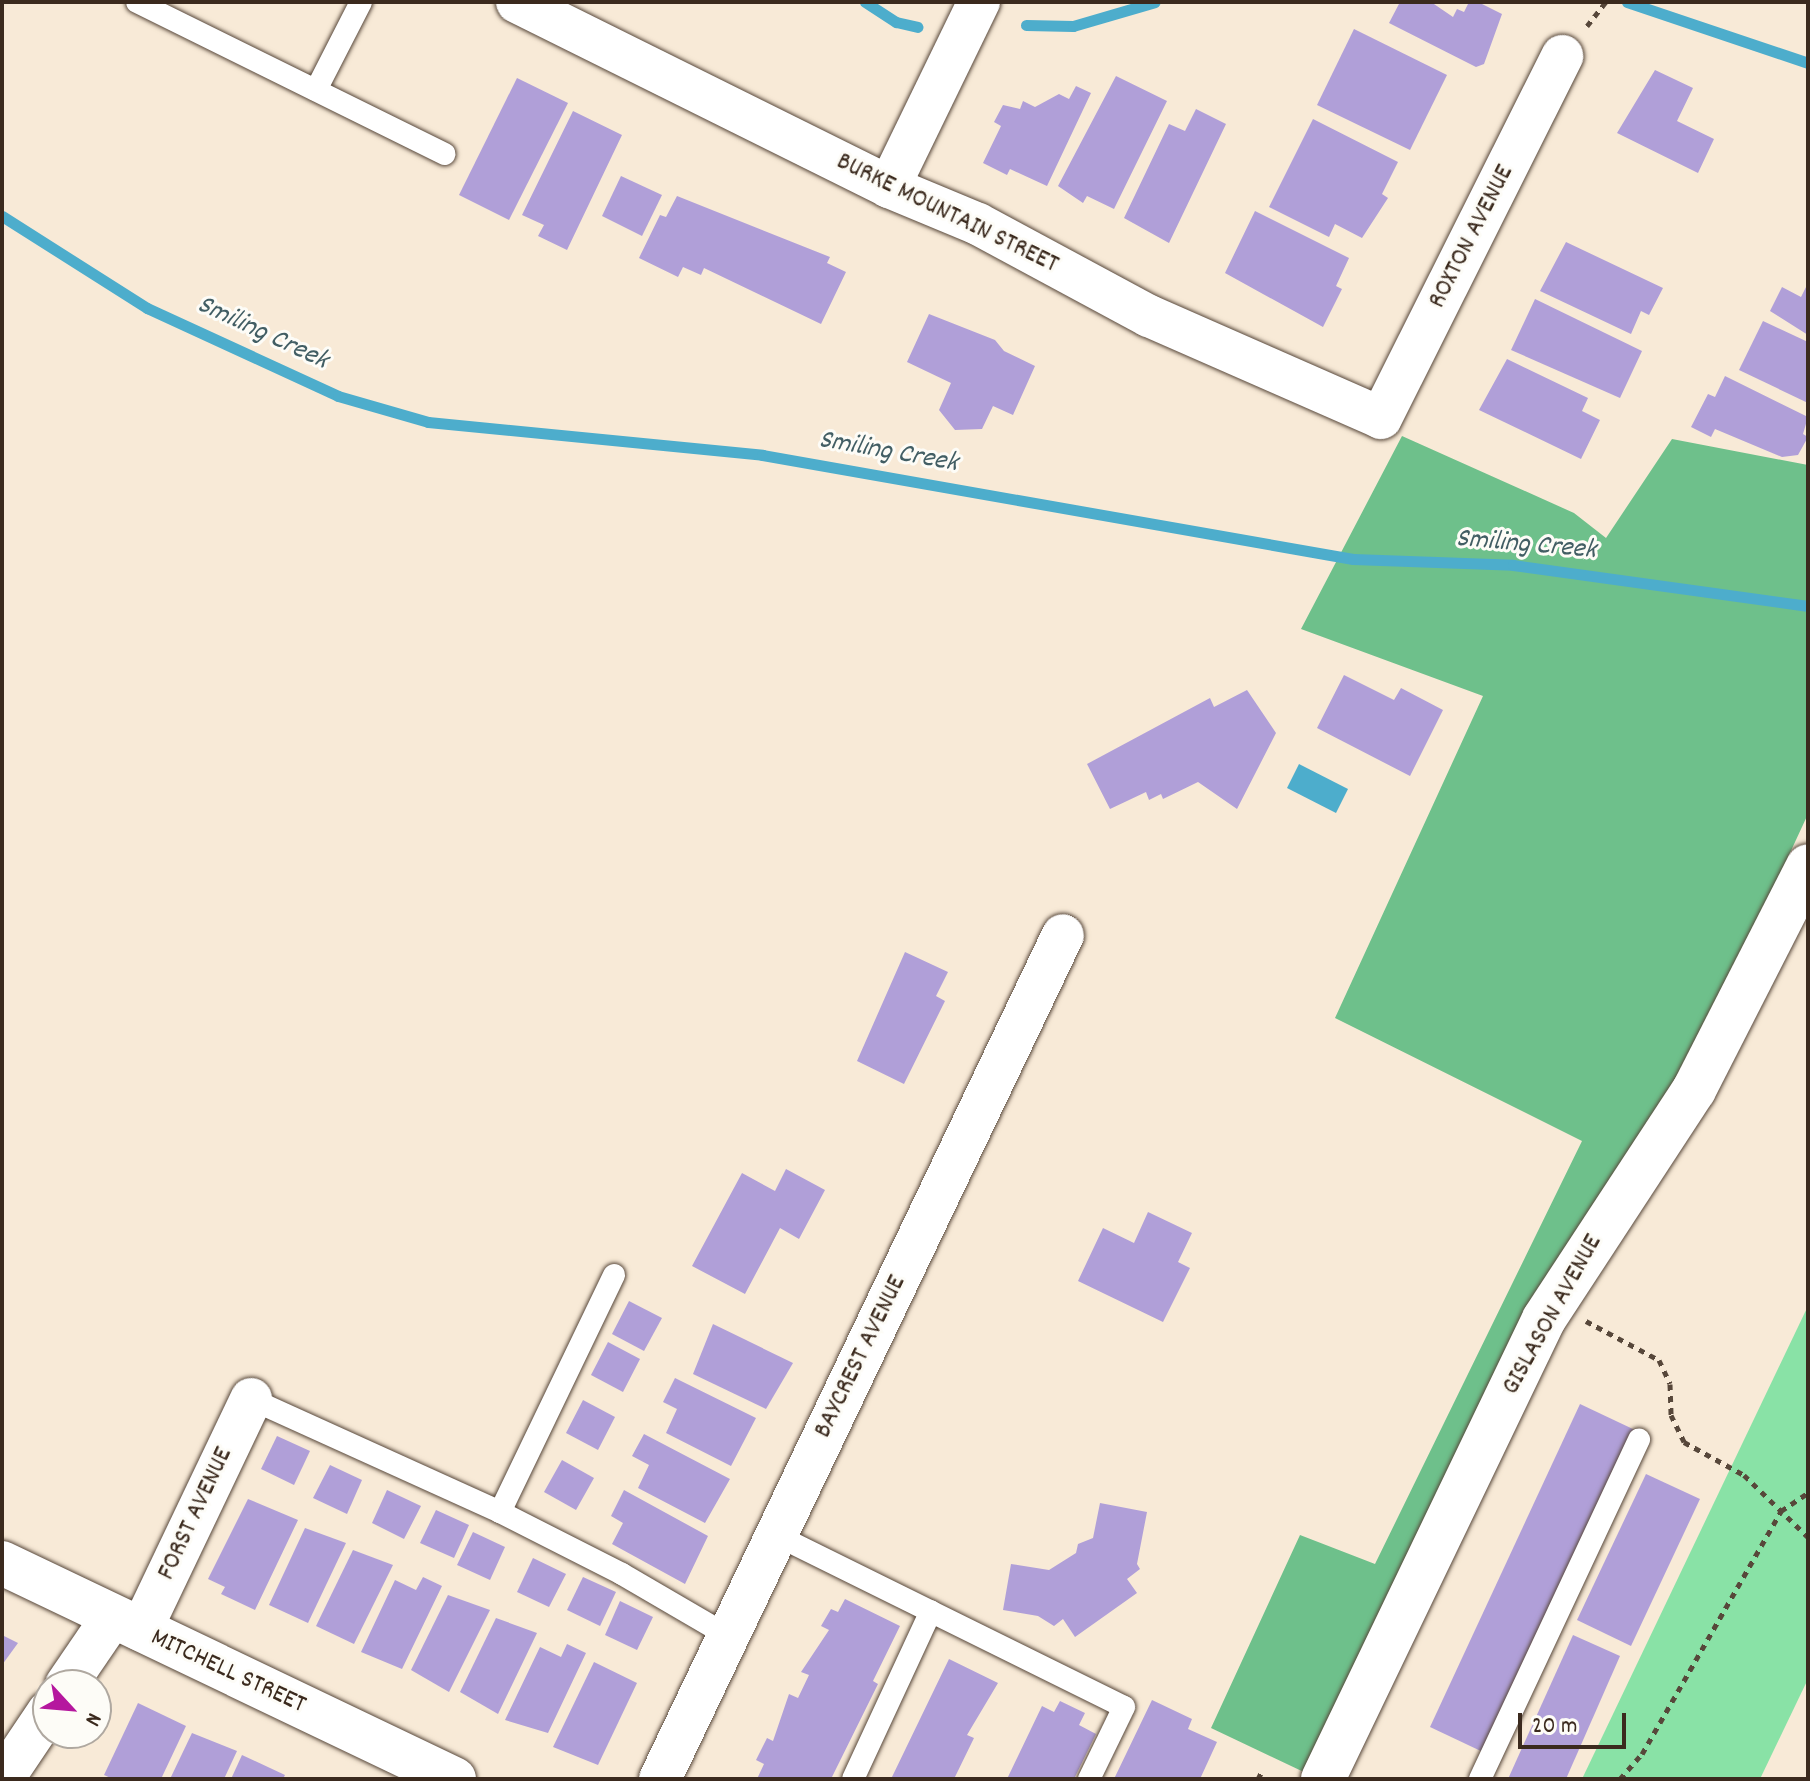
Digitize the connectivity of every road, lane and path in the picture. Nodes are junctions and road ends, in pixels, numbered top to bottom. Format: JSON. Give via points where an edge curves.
{"nodes":[{"id":1,"x":137,"y":2,"type":"edge"},
{"id":2,"x":361,"y":2,"type":"edge"},
{"id":3,"x":517,"y":2,"type":"edge"},
{"id":4,"x":979,"y":2,"type":"edge"},
{"id":5,"x":1562,"y":56,"type":"dead end"},
{"id":6,"x":316,"y":90,"type":"junction"},
{"id":7,"x":445,"y":154,"type":"dead end"},
{"id":8,"x":889,"y":187,"type":"junction"},
{"id":9,"x":1381,"y":418,"type":"joint"},
{"id":10,"x":1808,"y":866,"type":"edge"},
{"id":11,"x":1063,"y":935,"type":"dead end"},
{"id":12,"x":614,"y":1275,"type":"dead end"},
{"id":13,"x":1553,"y":1305,"type":"junction"},
{"id":14,"x":251,"y":1399,"type":"joint"},
{"id":15,"x":1639,"y":1439,"type":"dead end"},
{"id":16,"x":1808,"y":1493,"type":"edge"},
{"id":17,"x":1781,"y":1511,"type":"junction"},
{"id":18,"x":500,"y":1512,"type":"junction"},
{"id":19,"x":776,"y":1535,"type":"junction"},
{"id":20,"x":1808,"y":1537,"type":"edge"},
{"id":21,"x":2,"y":1563,"type":"edge"},
{"id":22,"x":931,"y":1611,"type":"junction"},
{"id":23,"x":127,"y":1623,"type":"junction"},
{"id":24,"x":728,"y":1636,"type":"junction"},
{"id":25,"x":82,"y":1669,"type":"edge"},
{"id":26,"x":32,"y":1736,"type":"edge"},
{"id":27,"x":1263,"y":1769,"type":"dead end"},
{"id":28,"x":1325,"y":1778,"type":"edge"},
{"id":29,"x":3,"y":1779,"type":"edge"},
{"id":30,"x":454,"y":1779,"type":"edge"},
{"id":31,"x":660,"y":1779,"type":"edge"},
{"id":32,"x":853,"y":1779,"type":"edge"},
{"id":33,"x":1089,"y":1779,"type":"edge"},
{"id":34,"x":1258,"y":1779,"type":"edge"},
{"id":35,"x":1480,"y":1779,"type":"edge"},
{"id":36,"x":1620,"y":1779,"type":"edge"}],
"edges":[{"from":1,"to":6,"type":"lane"},
{"from":2,"to":6,"type":"lane"},
{"from":3,"to":8,"type":"street","name":"BURKE MOUNTAIN STREET"},
{"from":4,"to":8,"type":"street"},
{"from":5,"to":9,"type":"street","name":"ROXTON AVENUE"},
{"from":6,"to":7,"type":"lane"},
{"from":8,"to":9,"type":"street","name":"BURKE MOUNTAIN STREET","via":[[978,224],[1149,316]]},
{"from":10,"to":13,"type":"street","name":"GISLASON AVENUE","via":[[1694,1090]]},
{"from":11,"to":19,"type":"street","name":"BAYCREST AVENUE"},
{"from":12,"to":18,"type":"lane"},
{"from":13,"to":17,"type":"path","via":[[1648,1350],[1666,1371],[1671,1415],[1684,1442],[1744,1475]]},
{"from":13,"to":28,"type":"street","name":"GISLASON AVENUE"},
{"from":14,"to":18,"type":"lane"},
{"from":14,"to":23,"type":"street","name":"FORST AVENUE"},
{"from":15,"to":35,"type":"lane"},
{"from":16,"to":17,"type":"path"},
{"from":17,"to":20,"type":"path"},
{"from":17,"to":36,"type":"path","via":[[1642,1754]]},
{"from":18,"to":24,"type":"lane"},
{"from":19,"to":22,"type":"lane"},
{"from":19,"to":24,"type":"street","name":"BAYCREST AVENUE"},
{"from":21,"to":23,"type":"street","name":"MITCHELL STREET"},
{"from":22,"to":32,"type":"lane"},
{"from":22,"to":33,"type":"lane","via":[[1124,1707]]},
{"from":23,"to":25,"type":"street","name":"FORST AVENUE"},
{"from":23,"to":30,"type":"street","name":"MITCHELL STREET"},
{"from":24,"to":31,"type":"street","name":"BAYCREST AVENUE"},
{"from":26,"to":29,"type":"street"},
{"from":27,"to":34,"type":"path"}]}
